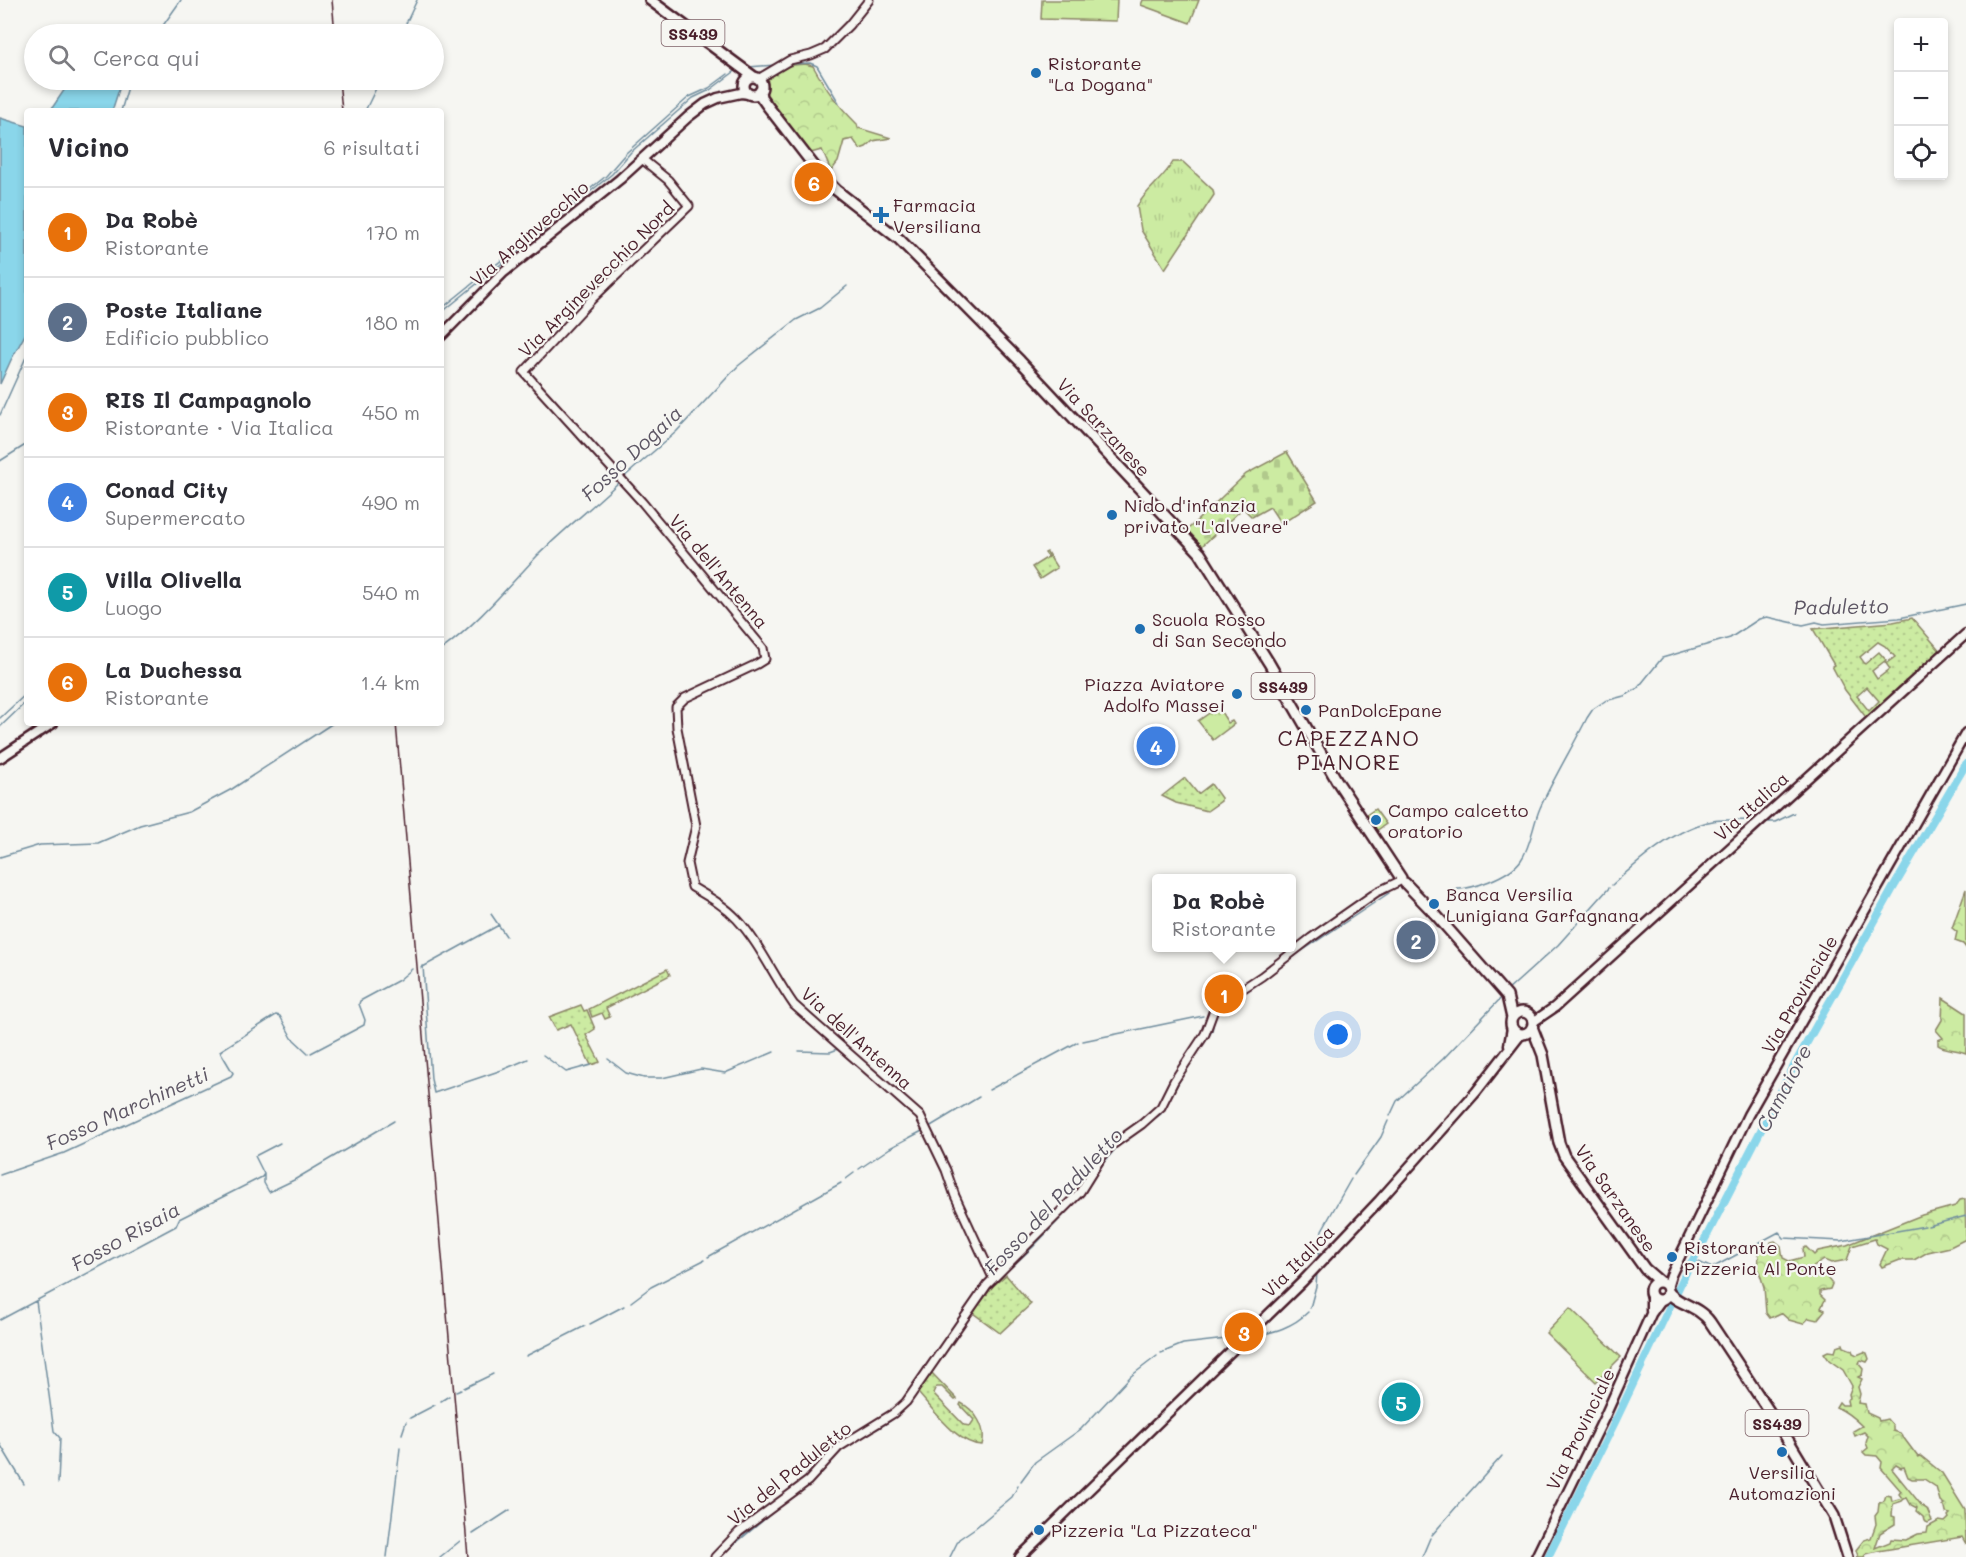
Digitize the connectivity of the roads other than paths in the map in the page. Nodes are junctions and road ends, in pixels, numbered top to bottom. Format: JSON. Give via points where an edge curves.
{"nodes":[{"id":1,"x":650,"y":0,"type":"edge"},
{"id":2,"x":869,"y":0,"type":"edge"},
{"id":3,"x":753,"y":87,"type":"junction"},
{"id":4,"x":642,"y":159,"type":"junction"},
{"id":5,"x":444,"y":333,"type":"edge"},
{"id":6,"x":524,"y":372,"type":"joint"},
{"id":7,"x":1966,"y":634,"type":"edge"},
{"id":8,"x":48,"y":726,"type":"edge"},
{"id":9,"x":1966,"y":734,"type":"edge"},
{"id":10,"x":0,"y":758,"type":"edge"},
{"id":11,"x":1402,"y":881,"type":"junction"},
{"id":12,"x":1296,"y":950,"type":"edge"},
{"id":13,"x":1293,"y":952,"type":"edge"},
{"id":14,"x":1523,"y":1024,"type":"junction"},
{"id":15,"x":1645,"y":1269,"type":"junction"},
{"id":16,"x":993,"y":1278,"type":"junction"},
{"id":17,"x":1665,"y":1291,"type":"junction"},
{"id":18,"x":1651,"y":1292,"type":"junction"},
{"id":19,"x":1651,"y":1314,"type":"junction"},
{"id":20,"x":715,"y":1557,"type":"edge"},
{"id":21,"x":1020,"y":1557,"type":"edge"},
{"id":22,"x":1536,"y":1557,"type":"edge"},
{"id":23,"x":1847,"y":1557,"type":"edge"}],
"edges":[{"from":1,"to":3,"type":"main road","number":"SS439","via":[[739,67]]},
{"from":2,"to":3,"type":"street","via":[[825,49],[785,62]]},
{"from":3,"to":4,"type":"main road","name":"Via Arginvecchio","via":[[705,104]]},
{"from":3,"to":11,"type":"main road","name":"Via Sarzanese","number":"SS439","via":[[821,175],[898,239],[1028,369],[1200,553]]},
{"from":4,"to":5,"type":"main road","name":"Via Arginvecchio","via":[[503,273]]},
{"from":4,"to":6,"type":"street","name":"Via Arginevecchio Nord","via":[[668,180],[689,207],[592,299]]},
{"from":6,"to":16,"type":"street","name":"Via dell'Antenna","via":[[642,502],[758,642],[765,656],[757,664],[685,698],[676,707],[696,826],[687,863],[692,886],[736,918],[794,1005],[920,1116]]},
{"from":7,"to":14,"type":"main road","name":"Via Italica","via":[[1549,1013]]},
{"from":8,"to":10,"type":"main road"},
{"from":9,"to":17,"type":"main road","name":"Via Provinciale","via":[[1748,1116]]},
{"from":11,"to":12,"type":"street","name":"Via del Paduletto","via":[[1368,899]]},
{"from":11,"to":14,"type":"main road","name":"Via Sarzanese","number":"SS439","via":[[1509,1000]]},
{"from":13,"to":16,"type":"street","name":"Via del Paduletto","via":[[1215,1007],[1205,1034],[1173,1081],[1161,1107],[1111,1146],[1080,1192]]},
{"from":14,"to":15,"type":"main road","name":"Via Sarzanese","number":"SS439","via":[[1539,1041],[1564,1156]]},
{"from":14,"to":21,"type":"main road","name":"Via Italica","via":[[1476,1092],[1379,1202]]},
{"from":15,"to":17,"type":"main road","name":"Via Sarzanese","number":"SS439"},
{"from":15,"to":18,"type":"main road","name":"Via Sarzanese"},
{"from":16,"to":20,"type":"street","name":"Via del Paduletto","via":[[906,1402],[839,1447],[808,1482],[739,1532]]},
{"from":17,"to":18,"type":"main road","via":[[1654,1298]]},
{"from":17,"to":18,"type":"main road","via":[[1655,1283]]},
{"from":17,"to":19,"type":"main road","name":"Via Provinciale"},
{"from":17,"to":23,"type":"main road","number":"SS439","via":[[1707,1318],[1834,1516]]},
{"from":18,"to":19,"type":"main road","name":"Via Provinciale"},
{"from":19,"to":22,"type":"main road","name":"Via Provinciale"}]}
